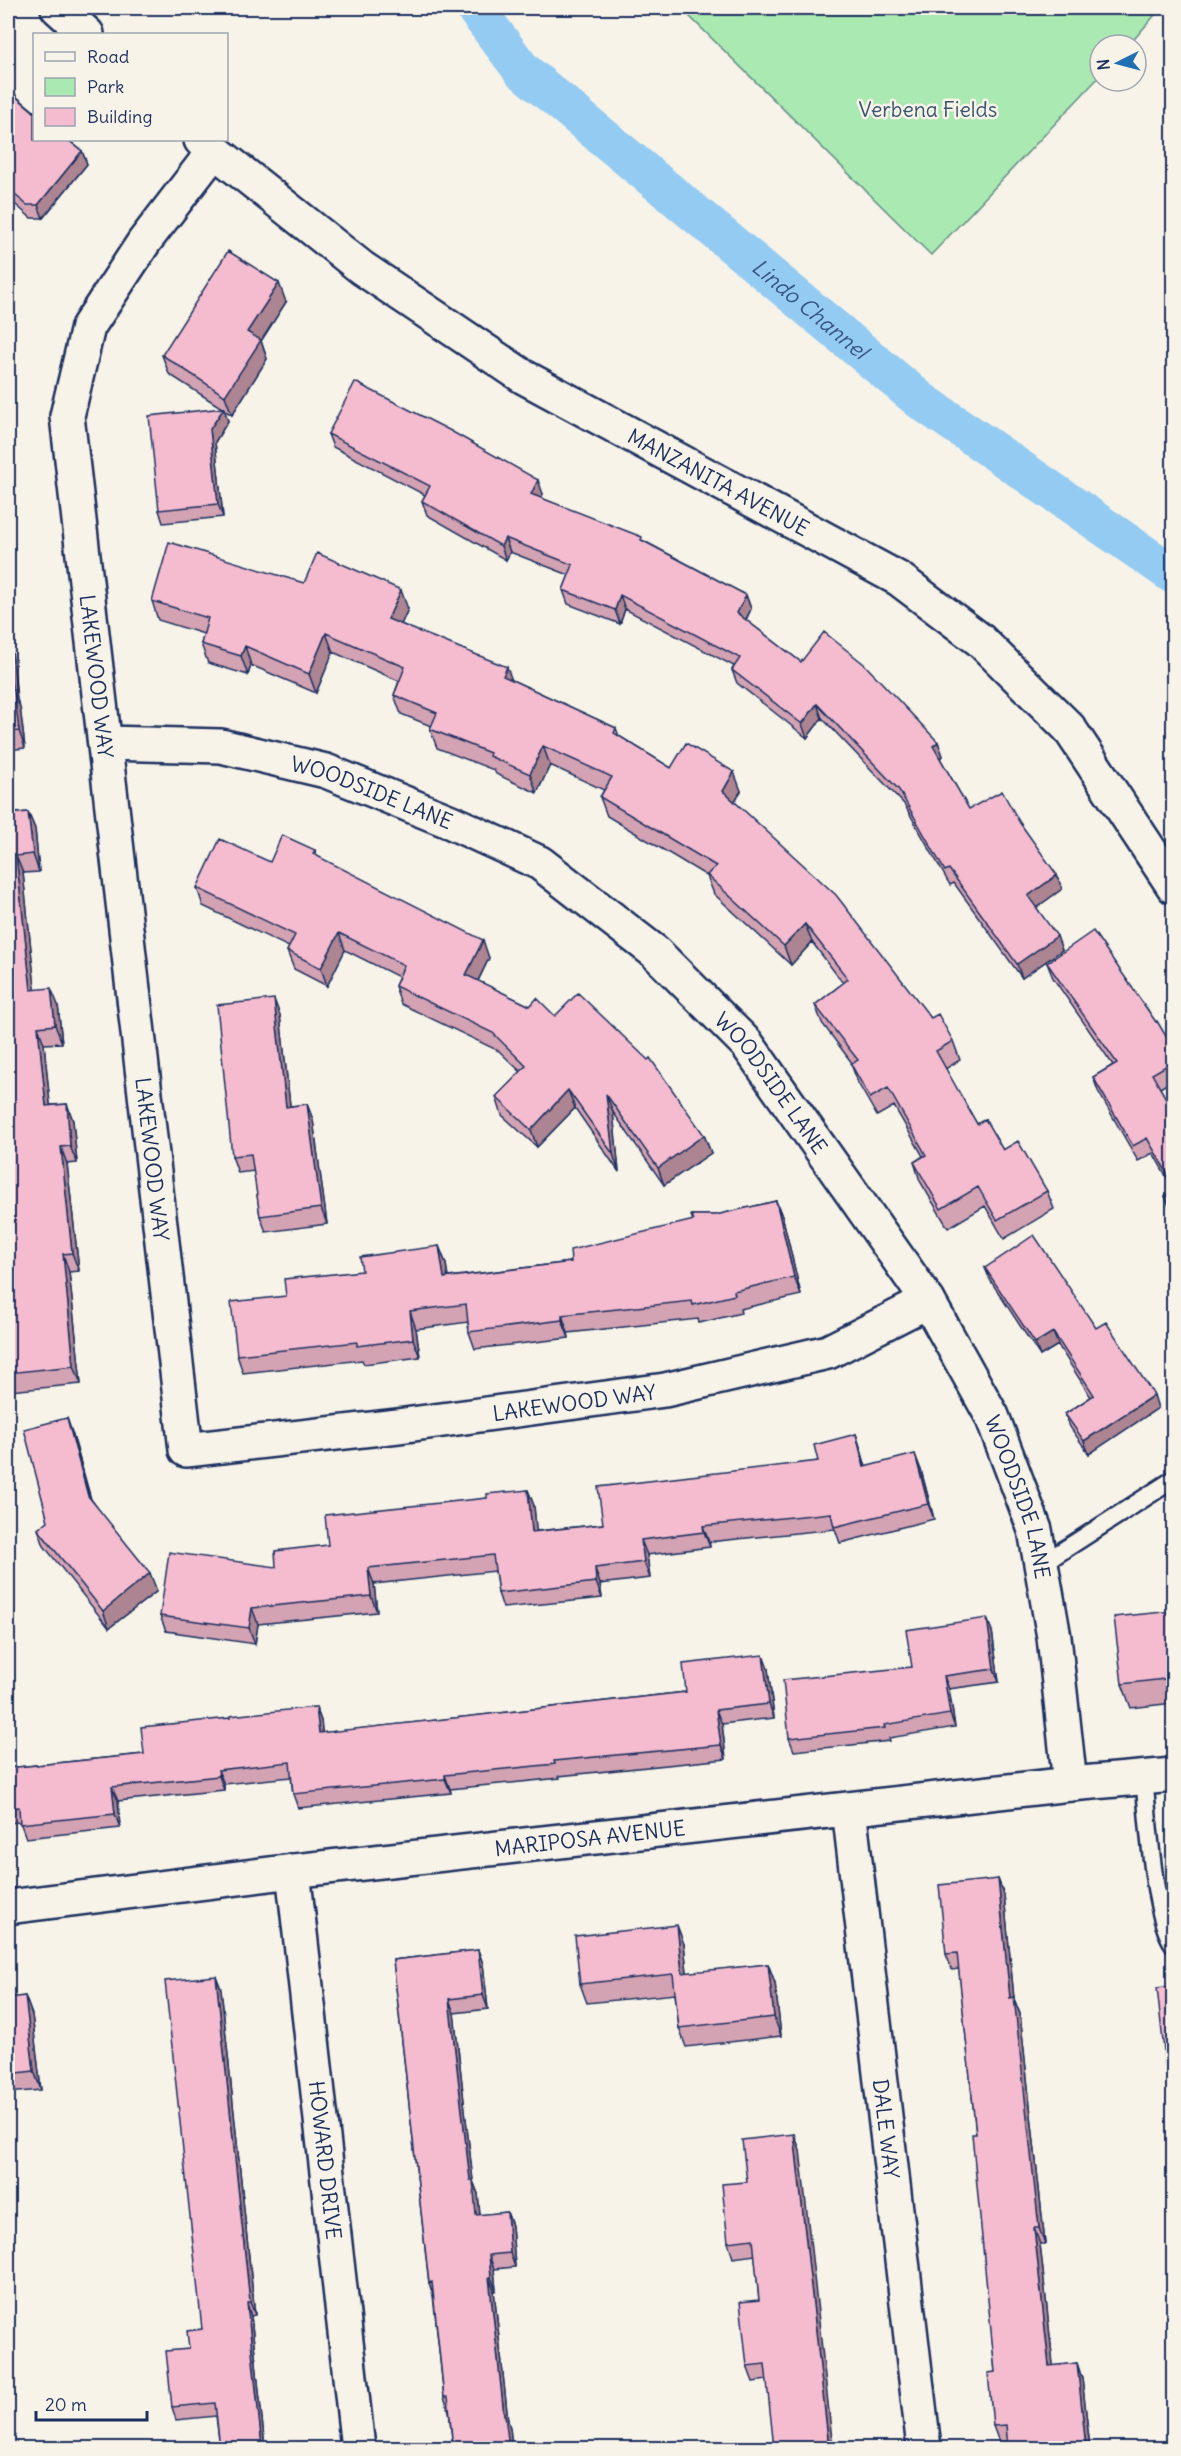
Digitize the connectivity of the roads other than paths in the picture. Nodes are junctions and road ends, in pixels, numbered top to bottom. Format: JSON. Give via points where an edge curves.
{"nodes":[{"id":1,"x":58,"y":8,"type":"edge"},
{"id":2,"x":86,"y":33,"type":"edge"},
{"id":3,"x":207,"y":145,"type":"edge"},
{"id":4,"x":105,"y":743,"type":"junction"},
{"id":5,"x":1173,"y":887,"type":"edge"},
{"id":6,"x":928,"y":1301,"type":"junction"},
{"id":7,"x":1173,"y":1479,"type":"edge"},
{"id":8,"x":1042,"y":1564,"type":"junction"},
{"id":9,"x":1159,"y":1776,"type":"edge"},
{"id":10,"x":1070,"y":1784,"type":"junction"},
{"id":11,"x":849,"y":1809,"type":"junction"},
{"id":12,"x":293,"y":1871,"type":"junction"},
{"id":13,"x":8,"y":1907,"type":"edge"},
{"id":14,"x":1173,"y":1945,"type":"edge"},
{"id":15,"x":358,"y":2448,"type":"edge"},
{"id":16,"x":924,"y":2448,"type":"edge"}],
"edges":[{"from":1,"to":2,"type":"street"},
{"from":3,"to":4,"type":"street","name":"LAKEWOOD WAY","via":[[88,327],[67,416]]},
{"from":3,"to":5,"type":"street","name":"MANZANITA AVENUE","via":[[362,268],[524,377],[899,579],[980,639],[1069,728]]},
{"from":4,"to":6,"type":"street","name":"WOODSIDE LANE","via":[[222,746],[326,771],[540,863],[655,952],[747,1044]]},
{"from":4,"to":6,"type":"street","name":"LAKEWOOD WAY","via":[[186,1450],[665,1390],[828,1352]]},
{"from":6,"to":8,"type":"street","name":"WOODSIDE LANE","via":[[992,1416],[1035,1530]]},
{"from":7,"to":8,"type":"lane"},
{"from":8,"to":10,"type":"street","name":"WOODSIDE LANE"},
{"from":9,"to":10,"type":"street","name":"MARIPOSA AVENUE"},
{"from":9,"to":14,"type":"lane","via":[[1155,1880],[1166,1935]]},
{"from":10,"to":11,"type":"street","name":"MARIPOSA AVENUE"},
{"from":11,"to":12,"type":"street","name":"MARIPOSA AVENUE"},
{"from":11,"to":16,"type":"street","name":"DALE WAY"},
{"from":12,"to":13,"type":"street","name":"MARIPOSA AVENUE"},
{"from":12,"to":15,"type":"street","name":"HOWARD DRIVE"}]}
